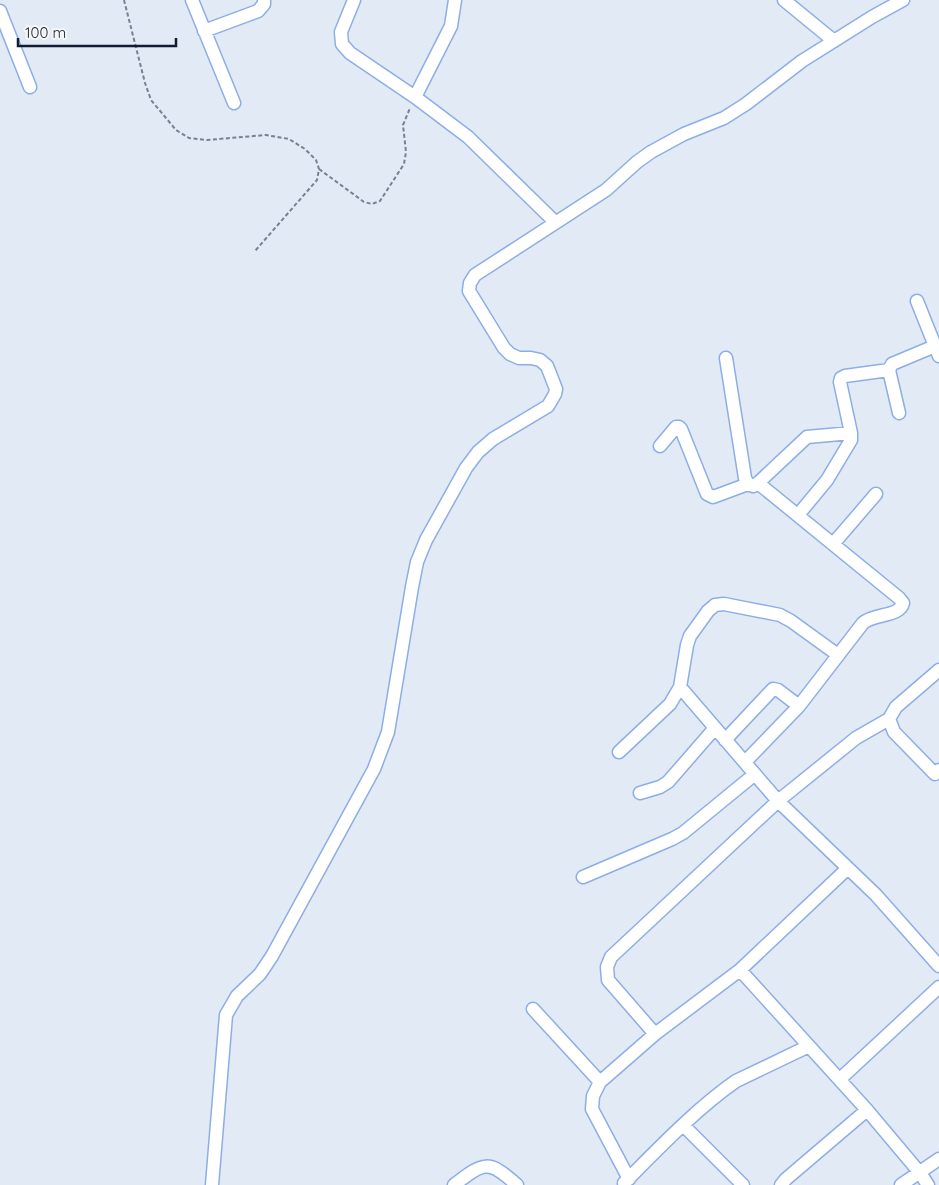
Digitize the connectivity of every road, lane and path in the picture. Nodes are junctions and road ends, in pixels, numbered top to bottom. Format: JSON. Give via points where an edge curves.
{"nodes":[{"id":1,"x":124,"y":0,"type":"edge"},
{"id":2,"x":192,"y":0,"type":"edge"},
{"id":3,"x":264,"y":0,"type":"edge"},
{"id":4,"x":354,"y":0,"type":"edge"},
{"id":5,"x":455,"y":0,"type":"edge"},
{"id":6,"x":784,"y":0,"type":"edge"},
{"id":7,"x":903,"y":0,"type":"edge"},
{"id":8,"x":0,"y":11,"type":"edge"},
{"id":9,"x":204,"y":31,"type":"junction"},
{"id":10,"x":834,"y":41,"type":"junction"},
{"id":11,"x":30,"y":87,"type":"dead end"},
{"id":12,"x":415,"y":97,"type":"junction"},
{"id":13,"x":234,"y":103,"type":"dead end"},
{"id":14,"x":319,"y":169,"type":"junction"},
{"id":15,"x":555,"y":222,"type":"junction"},
{"id":16,"x":255,"y":251,"type":"dead end"},
{"id":17,"x":917,"y":301,"type":"dead end"},
{"id":18,"x":937,"y":351,"type":"edge"},
{"id":19,"x":726,"y":358,"type":"dead end"},
{"id":20,"x":888,"y":370,"type":"junction"},
{"id":21,"x":900,"y":413,"type":"dead end"},
{"id":22,"x":851,"y":433,"type":"junction"},
{"id":23,"x":660,"y":446,"type":"dead end"},
{"id":24,"x":753,"y":483,"type":"junction"},
{"id":25,"x":876,"y":494,"type":"dead end"},
{"id":26,"x":798,"y":515,"type":"junction"},
{"id":27,"x":833,"y":544,"type":"junction"},
{"id":28,"x":838,"y":655,"type":"junction"},
{"id":29,"x":939,"y":670,"type":"edge"},
{"id":30,"x":680,"y":687,"type":"junction"},
{"id":31,"x":799,"y":706,"type":"junction"},
{"id":32,"x":889,"y":719,"type":"junction"},
{"id":33,"x":715,"y":728,"type":"junction"},
{"id":34,"x":725,"y":740,"type":"junction"},
{"id":35,"x":619,"y":752,"type":"dead end"},
{"id":36,"x":745,"y":762,"type":"junction"},
{"id":37,"x":755,"y":774,"type":"junction"},
{"id":38,"x":938,"y":774,"type":"edge"},
{"id":39,"x":640,"y":793,"type":"dead end"},
{"id":40,"x":778,"y":801,"type":"junction"},
{"id":41,"x":848,"y":868,"type":"junction"},
{"id":42,"x":583,"y":877,"type":"dead end"},
{"id":43,"x":937,"y":957,"type":"edge"},
{"id":44,"x":740,"y":970,"type":"junction"},
{"id":45,"x":939,"y":988,"type":"edge"},
{"id":46,"x":533,"y":1009,"type":"dead end"},
{"id":47,"x":655,"y":1034,"type":"junction"},
{"id":48,"x":809,"y":1046,"type":"junction"},
{"id":49,"x":840,"y":1079,"type":"junction"},
{"id":50,"x":600,"y":1082,"type":"junction"},
{"id":51,"x":867,"y":1110,"type":"junction"},
{"id":52,"x":684,"y":1126,"type":"junction"},
{"id":53,"x":939,"y":1159,"type":"edge"},
{"id":54,"x":920,"y":1173,"type":"junction"},
{"id":55,"x":626,"y":1182,"type":"edge"},
{"id":56,"x":212,"y":1185,"type":"edge"},
{"id":57,"x":454,"y":1185,"type":"edge"},
{"id":58,"x":517,"y":1185,"type":"edge"},
{"id":59,"x":743,"y":1185,"type":"edge"},
{"id":60,"x":781,"y":1185,"type":"edge"},
{"id":61,"x":902,"y":1185,"type":"edge"},
{"id":62,"x":928,"y":1185,"type":"edge"}],
"edges":[{"from":1,"to":14,"type":"path","via":[[151,100],[176,130],[189,138],[207,140],[266,135],[289,139],[305,149],[316,160]]},
{"from":2,"to":9,"type":"street"},
{"from":3,"to":9,"type":"street","via":[[258,11]]},
{"from":4,"to":12,"type":"street","via":[[341,32],[342,44]]},
{"from":5,"to":12,"type":"street","via":[[450,26]]},
{"from":6,"to":10,"type":"street"},
{"from":7,"to":10,"type":"street"},
{"from":8,"to":11,"type":"street"},
{"from":9,"to":13,"type":"street"},
{"from":10,"to":15,"type":"street","via":[[724,118],[651,152],[606,190]]},
{"from":12,"to":14,"type":"path","via":[[403,125],[404,164],[380,201],[364,202]]},
{"from":12,"to":15,"type":"street","via":[[468,137]]},
{"from":14,"to":16,"type":"path","via":[[317,180]]},
{"from":15,"to":56,"type":"street","via":[[475,275],[470,283],[468,291],[504,348],[519,358],[540,360],[547,366],[555,394],[548,406],[478,452],[426,540],[417,562],[383,749],[272,956],[260,974],[237,996],[226,1015]]},
{"from":17,"to":18,"type":"street"},
{"from":18,"to":20,"type":"street","via":[[892,364]]},
{"from":19,"to":24,"type":"street","via":[[745,478]]},
{"from":20,"to":21,"type":"street"},
{"from":20,"to":22,"type":"street","via":[[841,378]]},
{"from":22,"to":24,"type":"street","via":[[807,437]]},
{"from":22,"to":26,"type":"street","via":[[848,447],[827,480]]},
{"from":23,"to":24,"type":"street","via":[[676,427],[682,429],[710,497]]},
{"from":24,"to":26,"type":"street"},
{"from":25,"to":27,"type":"street"},
{"from":26,"to":27,"type":"street"},
{"from":27,"to":28,"type":"street","via":[[902,603],[898,612],[869,618]]},
{"from":28,"to":30,"type":"street","via":[[780,615],[724,604],[708,611],[690,636]]},
{"from":28,"to":31,"type":"street"},
{"from":29,"to":32,"type":"street","via":[[896,706]]},
{"from":30,"to":33,"type":"street"},
{"from":30,"to":35,"type":"street","via":[[670,704]]},
{"from":31,"to":34,"type":"street","via":[[773,689]]},
{"from":31,"to":36,"type":"street"},
{"from":32,"to":38,"type":"street","via":[[894,732]]},
{"from":32,"to":40,"type":"street","via":[[856,738]]},
{"from":33,"to":34,"type":"street"},
{"from":33,"to":39,"type":"street","via":[[668,782]]},
{"from":34,"to":36,"type":"street"},
{"from":36,"to":37,"type":"street"},
{"from":37,"to":40,"type":"street"},
{"from":37,"to":42,"type":"street","via":[[678,836]]},
{"from":40,"to":41,"type":"street"},
{"from":40,"to":47,"type":"street","via":[[611,957],[607,967],[608,980]]},
{"from":41,"to":43,"type":"street"},
{"from":41,"to":44,"type":"street"},
{"from":44,"to":47,"type":"street"},
{"from":44,"to":48,"type":"street"},
{"from":45,"to":49,"type":"street"},
{"from":46,"to":50,"type":"street"},
{"from":47,"to":50,"type":"street"},
{"from":48,"to":49,"type":"street"},
{"from":48,"to":52,"type":"street","via":[[736,1081]]},
{"from":49,"to":51,"type":"street"},
{"from":50,"to":55,"type":"street","via":[[593,1096],[592,1109]]},
{"from":51,"to":54,"type":"street"},
{"from":51,"to":60,"type":"street"},
{"from":52,"to":55,"type":"street"},
{"from":52,"to":59,"type":"street"},
{"from":53,"to":54,"type":"street"},
{"from":54,"to":61,"type":"street"},
{"from":54,"to":62,"type":"street"},
{"from":57,"to":58,"type":"street","via":[[483,1166],[500,1170]]}]}
